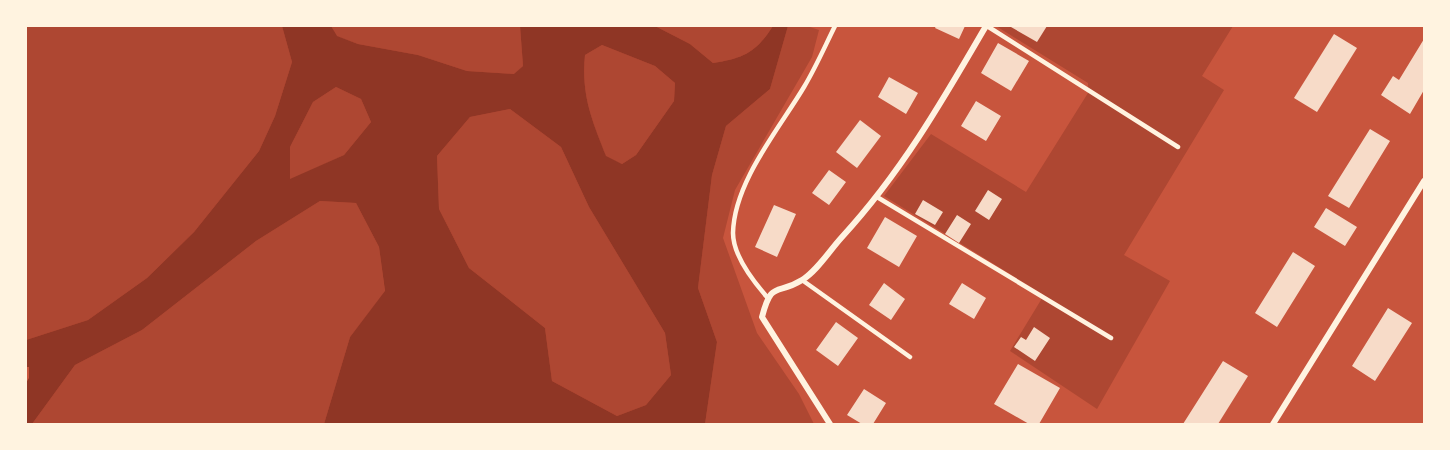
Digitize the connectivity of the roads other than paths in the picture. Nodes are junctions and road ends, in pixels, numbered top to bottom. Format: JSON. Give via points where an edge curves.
{"nodes":[{"id":1,"x":835,"y":26,"type":"edge"},
{"id":2,"x":987,"y":26,"type":"edge"},
{"id":3,"x":1178,"y":147,"type":"dead end"},
{"id":4,"x":1425,"y":181,"type":"edge"},
{"id":5,"x":877,"y":197,"type":"junction"},
{"id":6,"x":802,"y":280,"type":"junction"},
{"id":7,"x":767,"y":297,"type":"junction"},
{"id":8,"x":1111,"y":339,"type":"dead end"},
{"id":9,"x":910,"y":357,"type":"dead end"},
{"id":10,"x":830,"y":424,"type":"edge"},
{"id":11,"x":1273,"y":424,"type":"edge"}],
"edges":[{"from":1,"to":7,"type":"lane","via":[[806,85],[759,158],[737,206],[733,235],[740,257]]},
{"from":2,"to":3,"type":"lane"},
{"from":2,"to":5,"type":"street","via":[[922,135]]},
{"from":4,"to":11,"type":"street"},
{"from":5,"to":6,"type":"street"},
{"from":5,"to":8,"type":"lane"},
{"from":6,"to":7,"type":"street","via":[[777,288]]},
{"from":6,"to":9,"type":"lane"},
{"from":7,"to":10,"type":"street","via":[[762,316]]}]}
